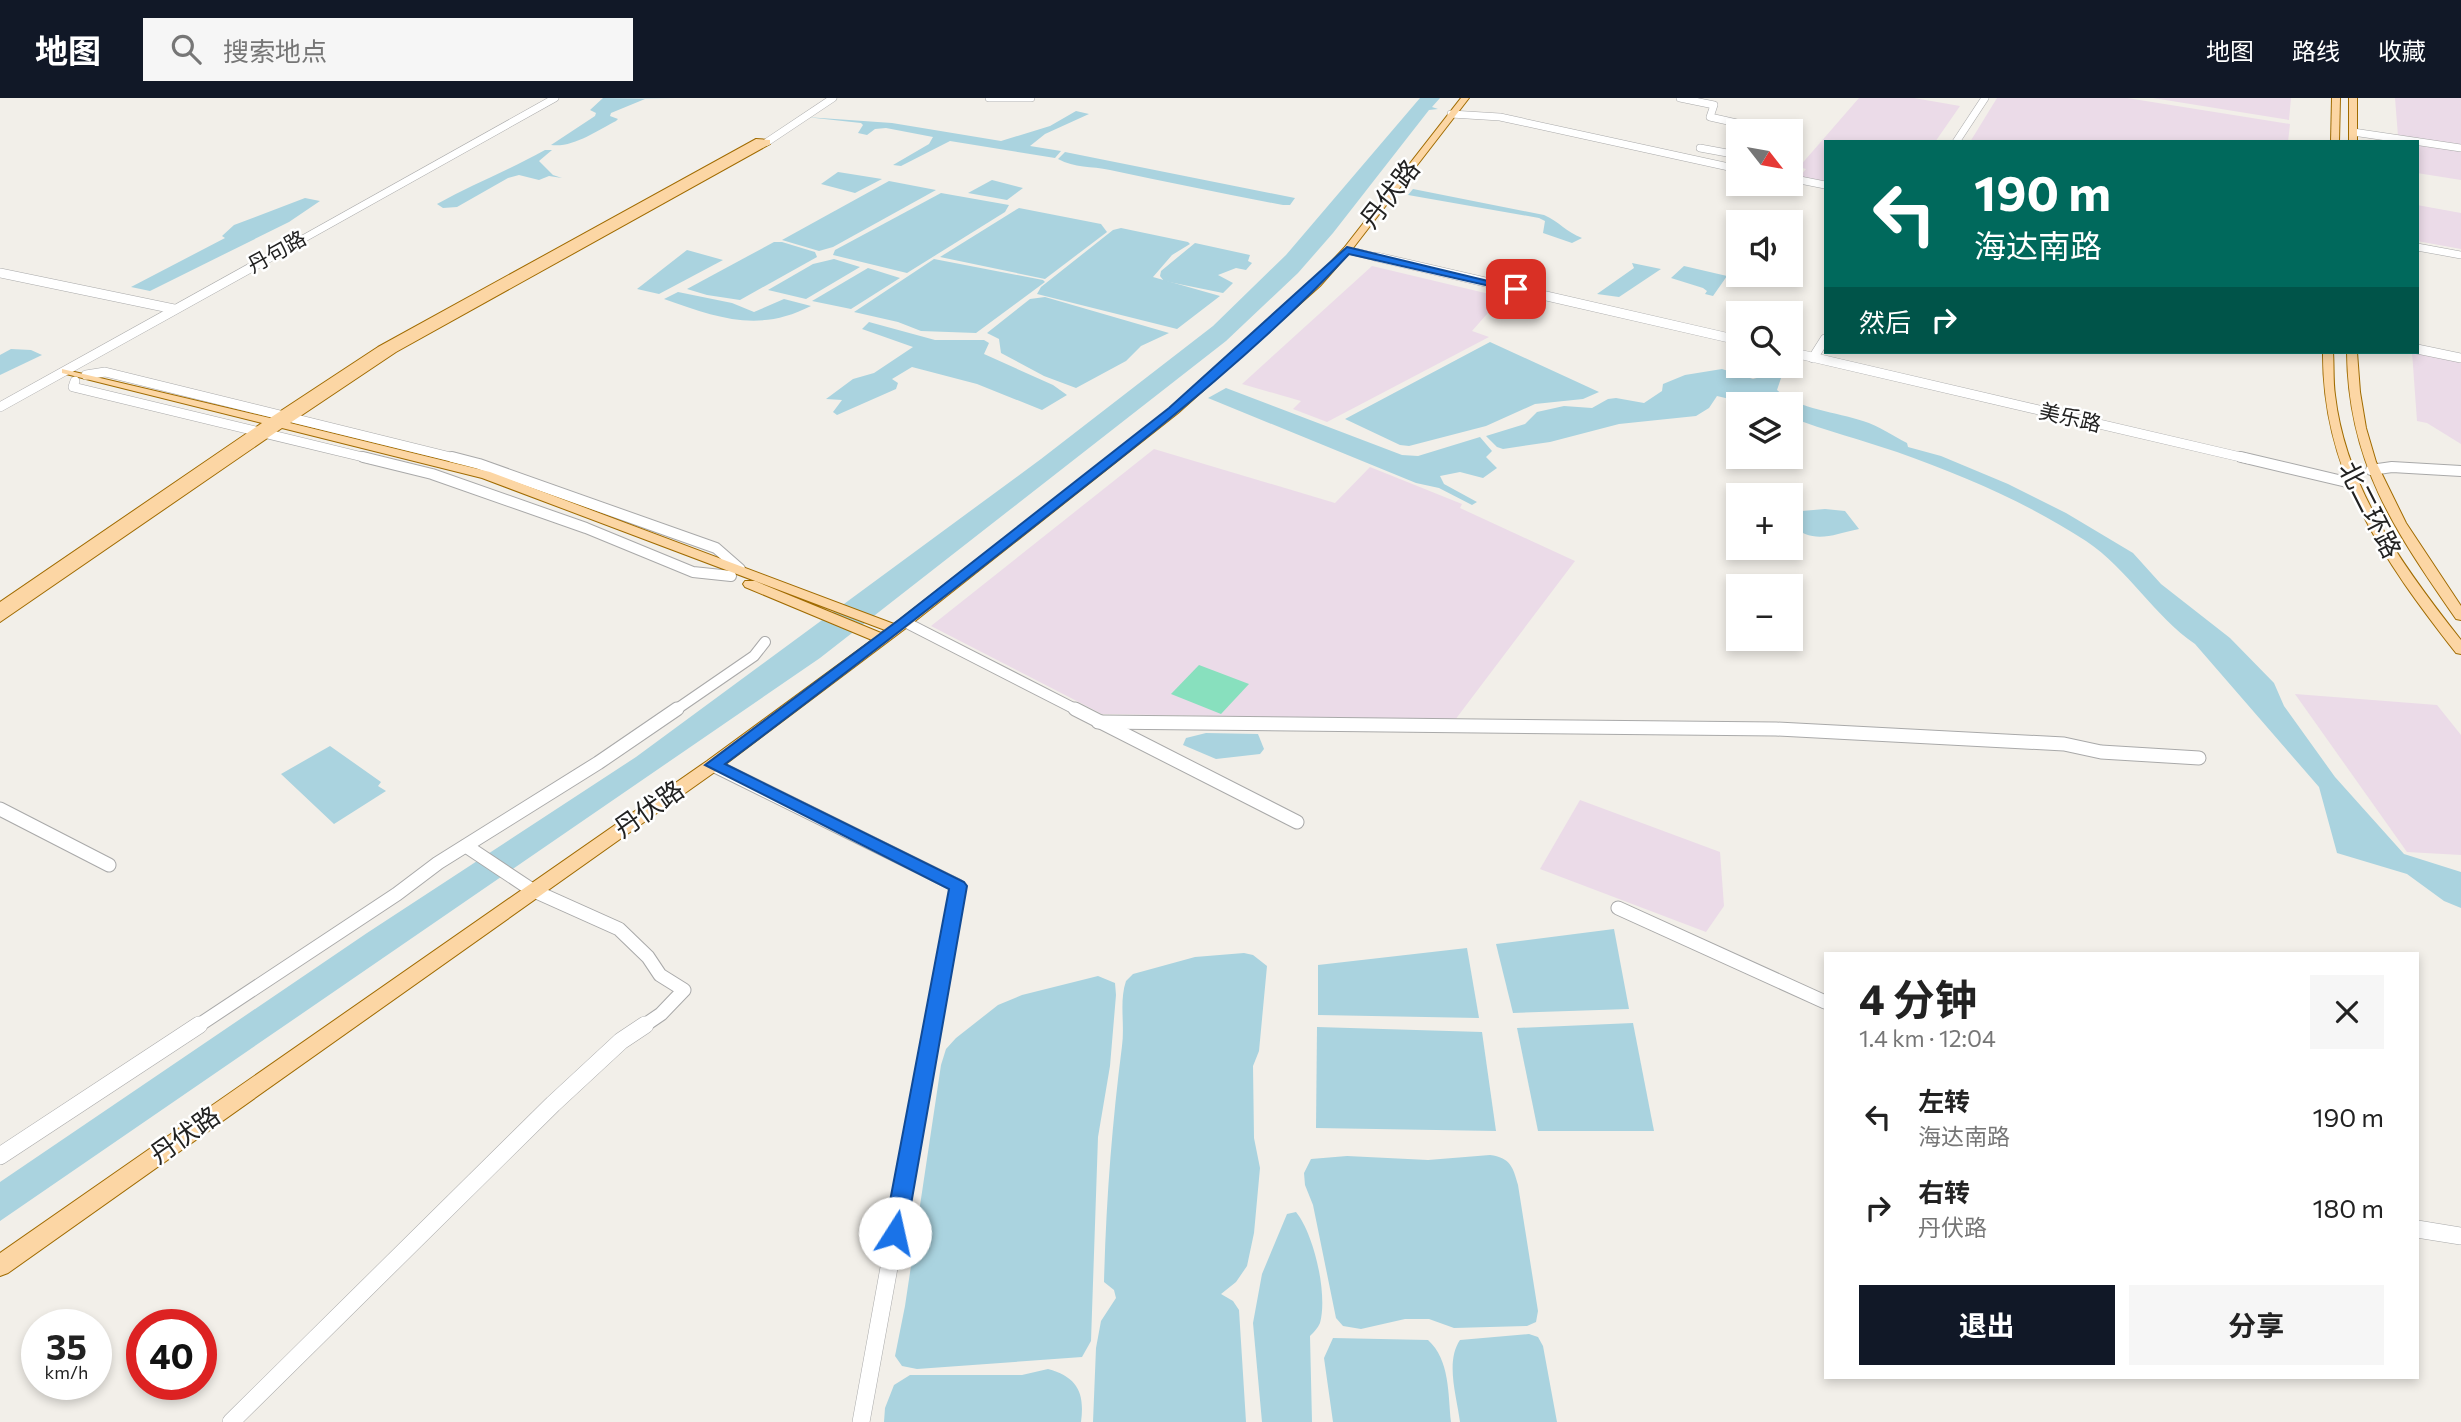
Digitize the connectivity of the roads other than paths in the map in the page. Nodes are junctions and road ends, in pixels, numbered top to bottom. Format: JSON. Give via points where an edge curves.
{"nodes":[{"id":1,"x":555,"y":98,"type":"edge"},
{"id":2,"x":833,"y":98,"type":"edge"},
{"id":3,"x":989,"y":98,"type":"edge"},
{"id":4,"x":1031,"y":98,"type":"edge"},
{"id":5,"x":1465,"y":98,"type":"edge"},
{"id":6,"x":1680,"y":98,"type":"edge"},
{"id":7,"x":1985,"y":98,"type":"edge"},
{"id":8,"x":2336,"y":98,"type":"edge"},
{"id":9,"x":2353,"y":98,"type":"edge"},
{"id":10,"x":1451,"y":114,"type":"junction"},
{"id":11,"x":1726,"y":122,"type":"edge"},
{"id":12,"x":2335,"y":129,"type":"junction"},
{"id":13,"x":2353,"y":132,"type":"junction"},
{"id":14,"x":1957,"y":140,"type":"edge"},
{"id":15,"x":2335,"y":140,"type":"edge"},
{"id":16,"x":2353,"y":140,"type":"edge"},
{"id":17,"x":2407,"y":140,"type":"edge"},
{"id":18,"x":767,"y":142,"type":"joint"},
{"id":19,"x":2419,"y":142,"type":"edge"},
{"id":20,"x":1700,"y":148,"type":"dead end"},
{"id":21,"x":2461,"y":148,"type":"edge"},
{"id":22,"x":1726,"y":153,"type":"edge"},
{"id":23,"x":1726,"y":166,"type":"edge"},
{"id":24,"x":1803,"y":181,"type":"edge"},
{"id":25,"x":1824,"y":185,"type":"edge"},
{"id":26,"x":2419,"y":247,"type":"edge"},
{"id":27,"x":1347,"y":250,"type":"junction"},
{"id":28,"x":2461,"y":255,"type":"edge"},
{"id":29,"x":0,"y":273,"type":"edge"},
{"id":30,"x":174,"y":309,"type":"junction"},
{"id":31,"x":1726,"y":337,"type":"edge"},
{"id":32,"x":1824,"y":341,"type":"edge"},
{"id":33,"x":2419,"y":349,"type":"edge"},
{"id":34,"x":2328,"y":354,"type":"edge"},
{"id":35,"x":2353,"y":354,"type":"edge"},
{"id":36,"x":1803,"y":355,"type":"edge"},
{"id":37,"x":1813,"y":358,"type":"junction"},
{"id":38,"x":2461,"y":358,"type":"edge"},
{"id":39,"x":70,"y":376,"type":"junction"},
{"id":40,"x":0,"y":407,"type":"edge"},
{"id":41,"x":275,"y":423,"type":"junction"},
{"id":42,"x":2371,"y":470,"type":"junction"},
{"id":43,"x":2461,"y":471,"type":"edge"},
{"id":44,"x":2351,"y":483,"type":"junction"},
{"id":45,"x":2379,"y":488,"type":"junction"},
{"id":46,"x":736,"y":572,"type":"junction"},
{"id":47,"x":0,"y":608,"type":"edge"},
{"id":48,"x":2461,"y":616,"type":"edge"},
{"id":49,"x":0,"y":618,"type":"edge"},
{"id":50,"x":900,"y":626,"type":"junction"},
{"id":51,"x":882,"y":639,"type":"junction"},
{"id":52,"x":765,"y":642,"type":"dead end"},
{"id":53,"x":2461,"y":650,"type":"edge"},
{"id":54,"x":1098,"y":722,"type":"junction"},
{"id":55,"x":2199,"y":758,"type":"dead end"},
{"id":56,"x":713,"y":765,"type":"junction"},
{"id":57,"x":0,"y":809,"type":"edge"},
{"id":58,"x":1297,"y":822,"type":"dead end"},
{"id":59,"x":470,"y":849,"type":"junction"},
{"id":60,"x":109,"y":865,"type":"dead end"},
{"id":61,"x":532,"y":890,"type":"junction"},
{"id":62,"x":1618,"y":908,"type":"dead end"},
{"id":63,"x":1824,"y":1002,"type":"edge"},
{"id":64,"x":0,"y":1156,"type":"edge"},
{"id":65,"x":2419,"y":1230,"type":"edge"},
{"id":66,"x":2461,"y":1236,"type":"edge"},
{"id":67,"x":0,"y":1266,"type":"edge"},
{"id":68,"x":231,"y":1422,"type":"edge"},
{"id":69,"x":861,"y":1422,"type":"edge"}],
"edges":[{"from":1,"to":30,"type":"street","name":"丹句路"},
{"from":2,"to":18,"type":"street"},
{"from":3,"to":4,"type":"street"},
{"from":5,"to":10,"type":"main road","name":"丹伏路"},
{"from":6,"to":11,"type":"street","via":[[1714,105],[1710,117]]},
{"from":7,"to":14,"type":"street"},
{"from":8,"to":12,"type":"main road"},
{"from":9,"to":13,"type":"main road"},
{"from":10,"to":23,"type":"street","via":[[1500,117]]},
{"from":10,"to":27,"type":"main road","name":"丹伏路"},
{"from":12,"to":13,"type":"main road"},
{"from":12,"to":15,"type":"main road"},
{"from":13,"to":16,"type":"main road"},
{"from":13,"to":17,"type":"street"},
{"from":18,"to":41,"type":"main road","via":[[391,350]]},
{"from":19,"to":21,"type":"street"},
{"from":20,"to":22,"type":"street"},
{"from":24,"to":25,"type":"street"},
{"from":26,"to":28,"type":"street"},
{"from":27,"to":31,"type":"street"},
{"from":27,"to":50,"type":"main road","name":"丹伏路","via":[[1174,411]]},
{"from":29,"to":30,"type":"street"},
{"from":30,"to":39,"type":"street","name":"丹句路"},
{"from":32,"to":37,"type":"street"},
{"from":33,"to":38,"type":"street"},
{"from":34,"to":44,"type":"main road","name":"北二环路","via":[[2331,417]]},
{"from":35,"to":42,"type":"main road","name":"北二环路","via":[[2357,422]]},
{"from":36,"to":37,"type":"street","name":"美乐路"},
{"from":37,"to":44,"type":"street","name":"美乐路"},
{"from":39,"to":40,"type":"street","name":"丹句路"},
{"from":39,"to":41,"type":"main road"},
{"from":39,"to":41,"type":"street","via":[[105,372]]},
{"from":41,"to":46,"type":"main road","via":[[476,478]]},
{"from":41,"to":46,"type":"street","via":[[510,473],[716,548],[731,558]]},
{"from":41,"to":47,"type":"main road"},
{"from":41,"to":49,"type":"main road"},
{"from":42,"to":43,"type":"street"},
{"from":42,"to":45,"type":"main road","name":"北二环路"},
{"from":44,"to":45,"type":"main road"},
{"from":44,"to":53,"type":"main road","name":"北二环路","via":[[2400,568]]},
{"from":45,"to":48,"type":"main road","name":"北二环路"},
{"from":46,"to":50,"type":"main road"},
{"from":46,"to":51,"type":"main road"},
{"from":50,"to":51,"type":"main road","name":"丹伏路"},
{"from":50,"to":54,"type":"street"},
{"from":51,"to":56,"type":"main road","name":"丹伏路"},
{"from":52,"to":59,"type":"street","via":[[754,656]]},
{"from":54,"to":55,"type":"street","via":[[1776,729],[2064,744],[2101,752]]},
{"from":54,"to":58,"type":"street"},
{"from":56,"to":61,"type":"main road","name":"丹伏路"},
{"from":56,"to":69,"type":"street","via":[[958,886]]},
{"from":57,"to":60,"type":"street"},
{"from":59,"to":61,"type":"street"},
{"from":59,"to":64,"type":"street"},
{"from":61,"to":67,"type":"main road","name":"丹伏路"},
{"from":61,"to":68,"type":"street","via":[[619,929],[660,975],[684,990],[553,1104]]},
{"from":62,"to":63,"type":"street"},
{"from":65,"to":66,"type":"street"}]}
